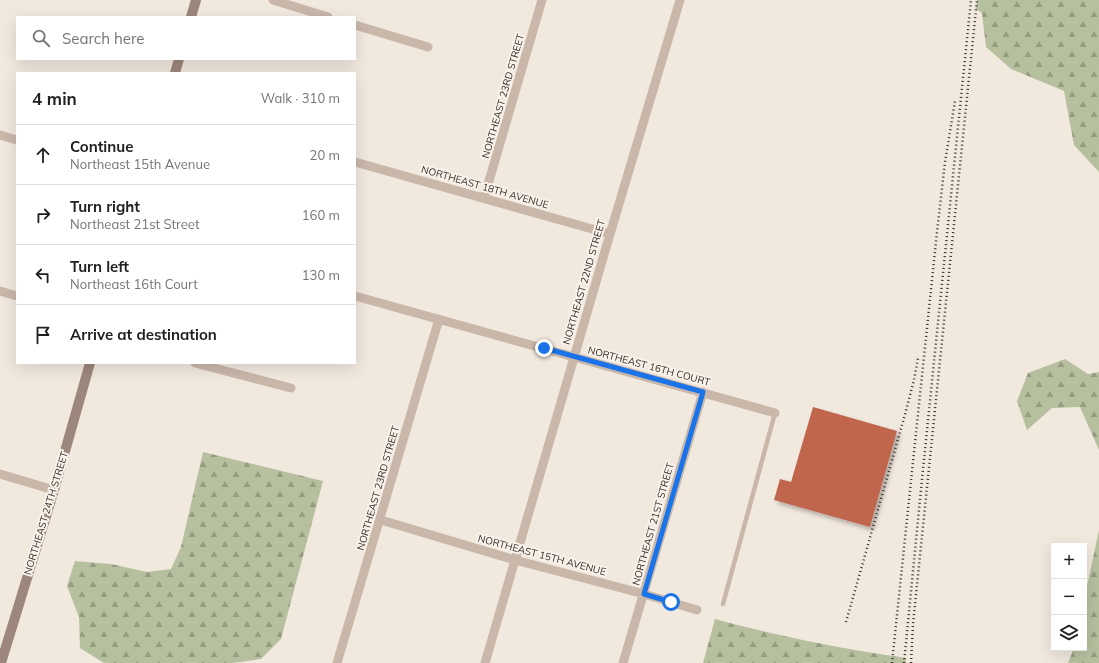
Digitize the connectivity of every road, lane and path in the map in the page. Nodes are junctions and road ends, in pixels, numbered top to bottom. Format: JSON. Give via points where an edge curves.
{"nodes":[{"id":1,"x":196,"y":0,"type":"edge"},
{"id":2,"x":273,"y":0,"type":"edge"},
{"id":3,"x":542,"y":0,"type":"edge"},
{"id":4,"x":680,"y":0,"type":"edge"},
{"id":5,"x":191,"y":16,"type":"edge"},
{"id":6,"x":325,"y":16,"type":"edge"},
{"id":7,"x":356,"y":25,"type":"edge"},
{"id":8,"x":428,"y":47,"type":"dead end"},
{"id":9,"x":179,"y":60,"type":"edge"},
{"id":10,"x":175,"y":72,"type":"edge"},
{"id":11,"x":0,"y":135,"type":"edge"},
{"id":12,"x":16,"y":140,"type":"edge"},
{"id":13,"x":356,"y":162,"type":"edge"},
{"id":14,"x":484,"y":198,"type":"junction"},
{"id":15,"x":610,"y":234,"type":"junction"},
{"id":16,"x":0,"y":292,"type":"edge"},
{"id":17,"x":16,"y":296,"type":"edge"},
{"id":18,"x":356,"y":296,"type":"edge"},
{"id":19,"x":439,"y":319,"type":"junction"},
{"id":20,"x":574,"y":356,"type":"junction"},
{"id":21,"x":90,"y":364,"type":"edge"},
{"id":22,"x":200,"y":364,"type":"edge"},
{"id":23,"x":291,"y":388,"type":"dead end"},
{"id":24,"x":703,"y":392,"type":"junction"},
{"id":25,"x":775,"y":413,"type":"joint"},
{"id":26,"x":0,"y":474,"type":"edge"},
{"id":27,"x":54,"y":490,"type":"junction"},
{"id":28,"x":381,"y":520,"type":"junction"},
{"id":29,"x":515,"y":560,"type":"junction"},
{"id":30,"x":644,"y":594,"type":"junction"},
{"id":31,"x":723,"y":604,"type":"dead end"},
{"id":32,"x":697,"y":610,"type":"dead end"},
{"id":33,"x":1,"y":663,"type":"edge"},
{"id":34,"x":337,"y":663,"type":"edge"},
{"id":35,"x":485,"y":663,"type":"edge"},
{"id":36,"x":623,"y":663,"type":"edge"}],
"edges":[{"from":1,"to":5,"type":"street"},
{"from":2,"to":6,"type":"street"},
{"from":3,"to":14,"type":"street","name":"NORTHEAST 23RD STREET"},
{"from":4,"to":15,"type":"street","name":"NORTHEAST 22ND STREET"},
{"from":7,"to":8,"type":"street"},
{"from":9,"to":10,"type":"street"},
{"from":11,"to":12,"type":"street"},
{"from":13,"to":14,"type":"street","name":"NORTHEAST 18TH AVENUE"},
{"from":14,"to":15,"type":"street","name":"NORTHEAST 18TH AVENUE"},
{"from":15,"to":20,"type":"street","name":"NORTHEAST 22ND STREET"},
{"from":16,"to":17,"type":"street"},
{"from":18,"to":19,"type":"street","name":"NORTHEAST 16TH COURT"},
{"from":19,"to":20,"type":"street","name":"NORTHEAST 16TH COURT"},
{"from":19,"to":28,"type":"street","name":"NORTHEAST 23RD STREET"},
{"from":20,"to":24,"type":"street","name":"NORTHEAST 16TH COURT"},
{"from":20,"to":29,"type":"street","name":"NORTHEAST 22ND STREET"},
{"from":21,"to":27,"type":"street","name":"NORTHEAST 24TH STREET"},
{"from":22,"to":23,"type":"street"},
{"from":24,"to":25,"type":"street","name":"NORTHEAST 16TH COURT"},
{"from":24,"to":30,"type":"street","name":"NORTHEAST 21ST STREET"},
{"from":25,"to":31,"type":"lane"},
{"from":26,"to":27,"type":"street"},
{"from":27,"to":33,"type":"street","name":"NORTHEAST 24TH STREET"},
{"from":28,"to":29,"type":"street","name":"NORTHEAST 15TH AVENUE"},
{"from":28,"to":34,"type":"street","name":"NORTHEAST 23RD STREET"},
{"from":29,"to":30,"type":"street","name":"NORTHEAST 15TH AVENUE"},
{"from":29,"to":35,"type":"street","name":"NORTHEAST 22ND STREET"},
{"from":30,"to":32,"type":"street","name":"NORTHEAST 15TH AVENUE"},
{"from":30,"to":36,"type":"street","name":"NORTHEAST 21ST STREET"}]}
